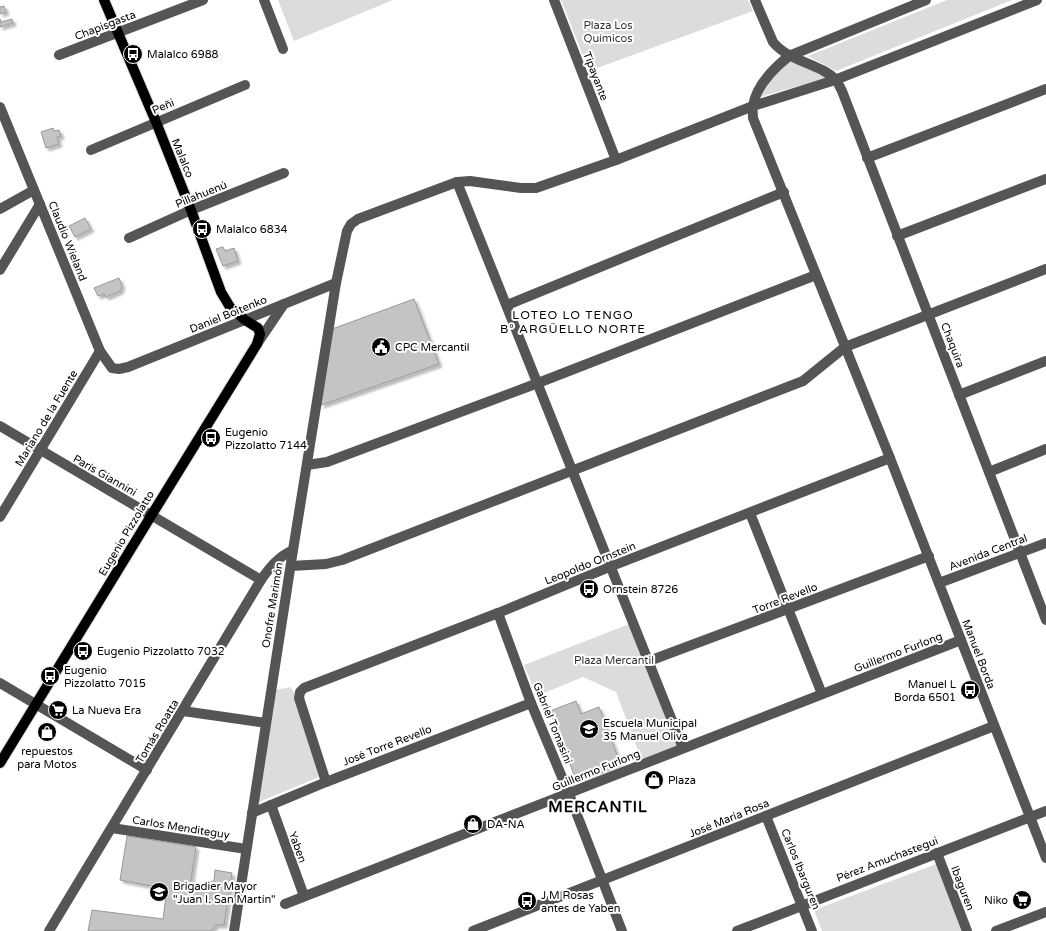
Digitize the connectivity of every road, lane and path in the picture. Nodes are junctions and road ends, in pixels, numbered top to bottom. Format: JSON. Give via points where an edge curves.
{"nodes":[{"id":1,"x":104,"y":0,"type":"edge"},
{"id":2,"x":203,"y":0,"type":"edge"},
{"id":3,"x":264,"y":0,"type":"edge"},
{"id":4,"x":554,"y":0,"type":"edge"},
{"id":5,"x":755,"y":0,"type":"edge"},
{"id":6,"x":926,"y":0,"type":"edge"},
{"id":7,"x":1037,"y":0,"type":"edge"},
{"id":8,"x":901,"y":5,"type":"edge"},
{"id":9,"x":117,"y":33,"type":"junction"},
{"id":10,"x":283,"y":49,"type":"dead end"},
{"id":11,"x":59,"y":55,"type":"dead end"},
{"id":12,"x":789,"y":56,"type":"junction"},
{"id":13,"x":835,"y":80,"type":"junction"},
{"id":14,"x":245,"y":85,"type":"dead end"},
{"id":15,"x":1046,"y":89,"type":"edge"},
{"id":16,"x":753,"y":106,"type":"junction"},
{"id":17,"x":0,"y":107,"type":"edge"},
{"id":18,"x":156,"y":122,"type":"junction"},
{"id":19,"x":91,"y":150,"type":"dead end"},
{"id":20,"x":867,"y":158,"type":"junction"},
{"id":21,"x":616,"y":160,"type":"junction"},
{"id":22,"x":284,"y":173,"type":"dead end"},
{"id":23,"x":1046,"y":179,"type":"edge"},
{"id":24,"x":457,"y":182,"type":"junction"},
{"id":25,"x":34,"y":190,"type":"junction"},
{"id":26,"x":784,"y":192,"type":"junction"},
{"id":27,"x":40,"y":204,"type":"junction"},
{"id":28,"x":0,"y":209,"type":"edge"},
{"id":29,"x":191,"y":210,"type":"junction"},
{"id":30,"x":897,"y":236,"type":"junction"},
{"id":31,"x":128,"y":238,"type":"dead end"},
{"id":32,"x":1046,"y":269,"type":"edge"},
{"id":33,"x":0,"y":270,"type":"edge"},
{"id":34,"x":816,"y":275,"type":"junction"},
{"id":35,"x":336,"y":283,"type":"junction"},
{"id":36,"x":284,"y":304,"type":"junction"},
{"id":37,"x":506,"y":305,"type":"junction"},
{"id":38,"x":928,"y":315,"type":"junction"},
{"id":39,"x":245,"y":320,"type":"junction"},
{"id":40,"x":257,"y":344,"type":"junction"},
{"id":41,"x":846,"y":347,"type":"junction"},
{"id":42,"x":100,"y":351,"type":"junction"},
{"id":43,"x":1046,"y":361,"type":"edge"},
{"id":44,"x":128,"y":367,"type":"joint"},
{"id":45,"x":538,"y":383,"type":"junction"},
{"id":46,"x":959,"y":395,"type":"junction"},
{"id":47,"x":0,"y":426,"type":"edge"},
{"id":48,"x":1046,"y":449,"type":"edge"},
{"id":49,"x":40,"y":451,"type":"junction"},
{"id":50,"x":890,"y":458,"type":"junction"},
{"id":51,"x":307,"y":465,"type":"junction"},
{"id":52,"x":573,"y":471,"type":"junction"},
{"id":53,"x":989,"y":472,"type":"junction"},
{"id":54,"x":750,"y":513,"type":"junction"},
{"id":55,"x":151,"y":516,"type":"junction"},
{"id":56,"x":0,"y":517,"type":"edge"},
{"id":57,"x":1046,"y":542,"type":"edge"},
{"id":58,"x":293,"y":550,"type":"junction"},
{"id":59,"x":1020,"y":553,"type":"junction"},
{"id":60,"x":929,"y":556,"type":"junction"},
{"id":61,"x":291,"y":566,"type":"junction"},
{"id":62,"x":612,"y":566,"type":"junction"},
{"id":63,"x":261,"y":580,"type":"junction"},
{"id":64,"x":939,"y":583,"type":"junction"},
{"id":65,"x":788,"y":609,"type":"junction"},
{"id":66,"x":498,"y":613,"type":"junction"},
{"id":67,"x":1046,"y":620,"type":"edge"},
{"id":68,"x":961,"y":640,"type":"junction"},
{"id":69,"x":649,"y":662,"type":"junction"},
{"id":70,"x":0,"y":683,"type":"edge"},
{"id":71,"x":822,"y":694,"type":"junction"},
{"id":72,"x":531,"y":703,"type":"junction"},
{"id":73,"x":36,"y":705,"type":"junction"},
{"id":74,"x":183,"y":711,"type":"junction"},
{"id":75,"x":266,"y":723,"type":"junction"},
{"id":76,"x":994,"y":726,"type":"junction"},
{"id":77,"x":683,"y":748,"type":"junction"},
{"id":78,"x":0,"y":763,"type":"edge"},
{"id":79,"x":147,"y":770,"type":"junction"},
{"id":80,"x":326,"y":782,"type":"junction"},
{"id":81,"x":569,"y":794,"type":"junction"},
{"id":82,"x":271,"y":805,"type":"junction"},
{"id":83,"x":1046,"y":811,"type":"edge"},
{"id":84,"x":252,"y":813,"type":"junction"},
{"id":85,"x":766,"y":816,"type":"junction"},
{"id":86,"x":1030,"y":817,"type":"junction"},
{"id":87,"x":112,"y":828,"type":"junction"},
{"id":88,"x":246,"y":849,"type":"junction"},
{"id":89,"x":937,"y":853,"type":"junction"},
{"id":90,"x":1046,"y":858,"type":"edge"},
{"id":91,"x":603,"y":881,"type":"junction"},
{"id":92,"x":304,"y":896,"type":"junction"},
{"id":93,"x":286,"y":904,"type":"dead end"},
{"id":94,"x":802,"y":905,"type":"junction"},
{"id":95,"x":1046,"y":912,"type":"edge"},
{"id":96,"x":49,"y":931,"type":"edge"},
{"id":97,"x":234,"y":931,"type":"edge"},
{"id":98,"x":474,"y":931,"type":"edge"},
{"id":99,"x":622,"y":931,"type":"edge"},
{"id":100,"x":737,"y":931,"type":"edge"},
{"id":101,"x":812,"y":931,"type":"edge"},
{"id":102,"x":967,"y":931,"type":"edge"},
{"id":103,"x":996,"y":931,"type":"edge"}],
"edges":[{"from":1,"to":9,"type":"main road","name":"Malalco"},
{"from":2,"to":9,"type":"street","name":"Chapisgasta"},
{"from":3,"to":10,"type":"street"},
{"from":4,"to":21,"type":"street","name":"Tipayante"},
{"from":5,"to":12,"type":"street","via":[[773,42]]},
{"from":6,"to":8,"type":"street"},
{"from":7,"to":13,"type":"street"},
{"from":8,"to":12,"type":"street"},
{"from":9,"to":11,"type":"street","name":"Chapisgasta"},
{"from":9,"to":18,"type":"main road","name":"Malalco"},
{"from":12,"to":13,"type":"street"},
{"from":12,"to":16,"type":"street","via":[[764,82]]},
{"from":13,"to":16,"type":"street"},
{"from":13,"to":20,"type":"street","name":"Chaquira","via":[[842,91]]},
{"from":14,"to":18,"type":"street","name":"Peñi"},
{"from":15,"to":20,"type":"street"},
{"from":16,"to":21,"type":"street"},
{"from":16,"to":26,"type":"street","via":[[753,118]]},
{"from":17,"to":25,"type":"street","name":"Claudio Wieland"},
{"from":18,"to":19,"type":"street","name":"Peñi"},
{"from":18,"to":29,"type":"main road","name":"Malalco"},
{"from":20,"to":30,"type":"street","name":"Chaquira"},
{"from":21,"to":24,"type":"street","via":[[536,188],[470,180]]},
{"from":22,"to":29,"type":"street","name":"Pillahuenú"},
{"from":23,"to":30,"type":"street"},
{"from":24,"to":35,"type":"street","name":"Onofre Marimón","via":[[358,219],[351,224],[347,231]]},
{"from":24,"to":37,"type":"street"},
{"from":25,"to":27,"type":"street","name":"Claudio Wieland"},
{"from":25,"to":28,"type":"street"},
{"from":26,"to":34,"type":"street"},
{"from":26,"to":37,"type":"street"},
{"from":27,"to":33,"type":"street"},
{"from":27,"to":42,"type":"street","name":"Claudio Wieland"},
{"from":29,"to":31,"type":"street","name":"Pillahuenú"},
{"from":29,"to":39,"type":"main road","name":"Malalco","via":[[221,292],[230,307]]},
{"from":30,"to":38,"type":"street","name":"Chaquira"},
{"from":32,"to":38,"type":"street"},
{"from":34,"to":41,"type":"street"},
{"from":34,"to":45,"type":"street"},
{"from":35,"to":36,"type":"street","name":"Daniel Boitenko"},
{"from":35,"to":51,"type":"street","name":"Onofre Marimón"},
{"from":36,"to":39,"type":"street","name":"Daniel Boitenko"},
{"from":36,"to":40,"type":"street"},
{"from":37,"to":45,"type":"street"},
{"from":38,"to":41,"type":"street"},
{"from":38,"to":46,"type":"street","name":"Chaquira"},
{"from":39,"to":40,"type":"main road","via":[[258,328],[260,334]]},
{"from":39,"to":44,"type":"street","name":"Daniel Boitenko"},
{"from":40,"to":55,"type":"main road","name":"Eugenio Pizzolatto"},
{"from":41,"to":50,"type":"street","name":"Manuel Borda"},
{"from":41,"to":52,"type":"street","via":[[803,381]]},
{"from":42,"to":44,"type":"street","name":"Claudio Wieland","via":[[112,368]]},
{"from":42,"to":49,"type":"street","name":"Mariano de la Fuente"},
{"from":43,"to":46,"type":"street"},
{"from":45,"to":51,"type":"street","via":[[327,462]]},
{"from":45,"to":52,"type":"street"},
{"from":46,"to":53,"type":"street","name":"Chaquira"},
{"from":47,"to":49,"type":"street","name":"París Giannini"},
{"from":48,"to":53,"type":"street"},
{"from":49,"to":55,"type":"street","name":"París Giannini"},
{"from":49,"to":56,"type":"street","name":"Mariano de la Fuente"},
{"from":50,"to":54,"type":"street","name":"Leopoldo Ornstein"},
{"from":50,"to":60,"type":"street","name":"Manuel Borda"},
{"from":51,"to":58,"type":"street","name":"Onofre Marimón"},
{"from":52,"to":61,"type":"street","via":[[342,560],[326,564]]},
{"from":52,"to":62,"type":"street"},
{"from":53,"to":59,"type":"street","name":"Chaquira"},
{"from":54,"to":62,"type":"street","name":"Leopoldo Ornstein"},
{"from":54,"to":65,"type":"street"},
{"from":55,"to":63,"type":"street","name":"París Giannini"},
{"from":55,"to":73,"type":"main road","name":"Eugenio Pizzolatto"},
{"from":57,"to":59,"type":"street","name":"Avenida Central"},
{"from":58,"to":61,"type":"street","name":"Onofre Marimón"},
{"from":58,"to":63,"type":"street","name":"Tomás Roatta","via":[[274,563]]},
{"from":59,"to":64,"type":"street","name":"Avenida Central"},
{"from":59,"to":67,"type":"street","name":"Chaquira"},
{"from":60,"to":64,"type":"street","name":"Manuel Borda"},
{"from":60,"to":65,"type":"street","name":"Torre Revello"},
{"from":61,"to":75,"type":"street","name":"Onofre Marimón"},
{"from":62,"to":66,"type":"street","name":"Leopoldo Ornstein"},
{"from":62,"to":69,"type":"street"},
{"from":63,"to":74,"type":"street","name":"Tomás Roatta"},
{"from":64,"to":68,"type":"street","name":"Manuel Borda"},
{"from":65,"to":69,"type":"street","name":"Torre Revello"},
{"from":65,"to":71,"type":"street"},
{"from":66,"to":72,"type":"street","name":"Gabriel Tomasini"},
{"from":66,"to":80,"type":"street","name":"Leopoldo Ornstein","via":[[304,688],[299,698]]},
{"from":68,"to":71,"type":"street","name":"Guillermo Furlong"},
{"from":68,"to":76,"type":"street","name":"Manuel Borda"},
{"from":69,"to":77,"type":"street"},
{"from":70,"to":73,"type":"street"},
{"from":71,"to":77,"type":"street","name":"Guillermo Furlong"},
{"from":72,"to":80,"type":"street","name":"José Torre Revello"},
{"from":72,"to":81,"type":"street","name":"Gabriel Tomasini"},
{"from":73,"to":78,"type":"main road","name":"Eugenio Pizzolatto"},
{"from":73,"to":79,"type":"street"},
{"from":74,"to":75,"type":"street"},
{"from":74,"to":79,"type":"street","name":"Tomás Roatta"},
{"from":75,"to":84,"type":"street","name":"Onofre Marimón"},
{"from":76,"to":85,"type":"street","name":"José María Rosa"},
{"from":76,"to":86,"type":"street","name":"Manuel Borda"},
{"from":77,"to":81,"type":"street","name":"Guillermo Furlong"},
{"from":79,"to":87,"type":"street","name":"Tomás Roatta"},
{"from":80,"to":82,"type":"street","name":"José Torre Revello"},
{"from":81,"to":91,"type":"street","name":"Gabriel Tomasini"},
{"from":81,"to":92,"type":"street","name":"Guillermo Furlong"},
{"from":82,"to":84,"type":"street","name":"José Torre Revello"},
{"from":82,"to":92,"type":"street","name":"Yaben"},
{"from":83,"to":86,"type":"street","name":"Pérez Amuchastegui"},
{"from":84,"to":88,"type":"street","name":"Onofre Marimón"},
{"from":85,"to":91,"type":"street","name":"José María Rosa"},
{"from":85,"to":94,"type":"street","name":"Carlos Ibarguren"},
{"from":86,"to":89,"type":"street","name":"Pérez Amuchastegui"},
{"from":86,"to":90,"type":"street","name":"Manuel Borda"},
{"from":87,"to":88,"type":"street","name":"Carlos Menditeguy"},
{"from":87,"to":96,"type":"street","name":"Tomás Roatta"},
{"from":88,"to":97,"type":"street","name":"Onofre Marimón"},
{"from":89,"to":94,"type":"street","name":"Pérez Amuchastegui"},
{"from":89,"to":102,"type":"street","name":"Ibaguren"},
{"from":91,"to":98,"type":"street","name":"José María Rosa"},
{"from":91,"to":99,"type":"street","name":"Gabriel Tomasini"},
{"from":92,"to":93,"type":"street","name":"Guillermo Furlong"},
{"from":94,"to":100,"type":"street","name":"Pérez Amuchastegui"},
{"from":94,"to":101,"type":"street","name":"Carlos Ibarguren"},
{"from":95,"to":103,"type":"street"}]}
